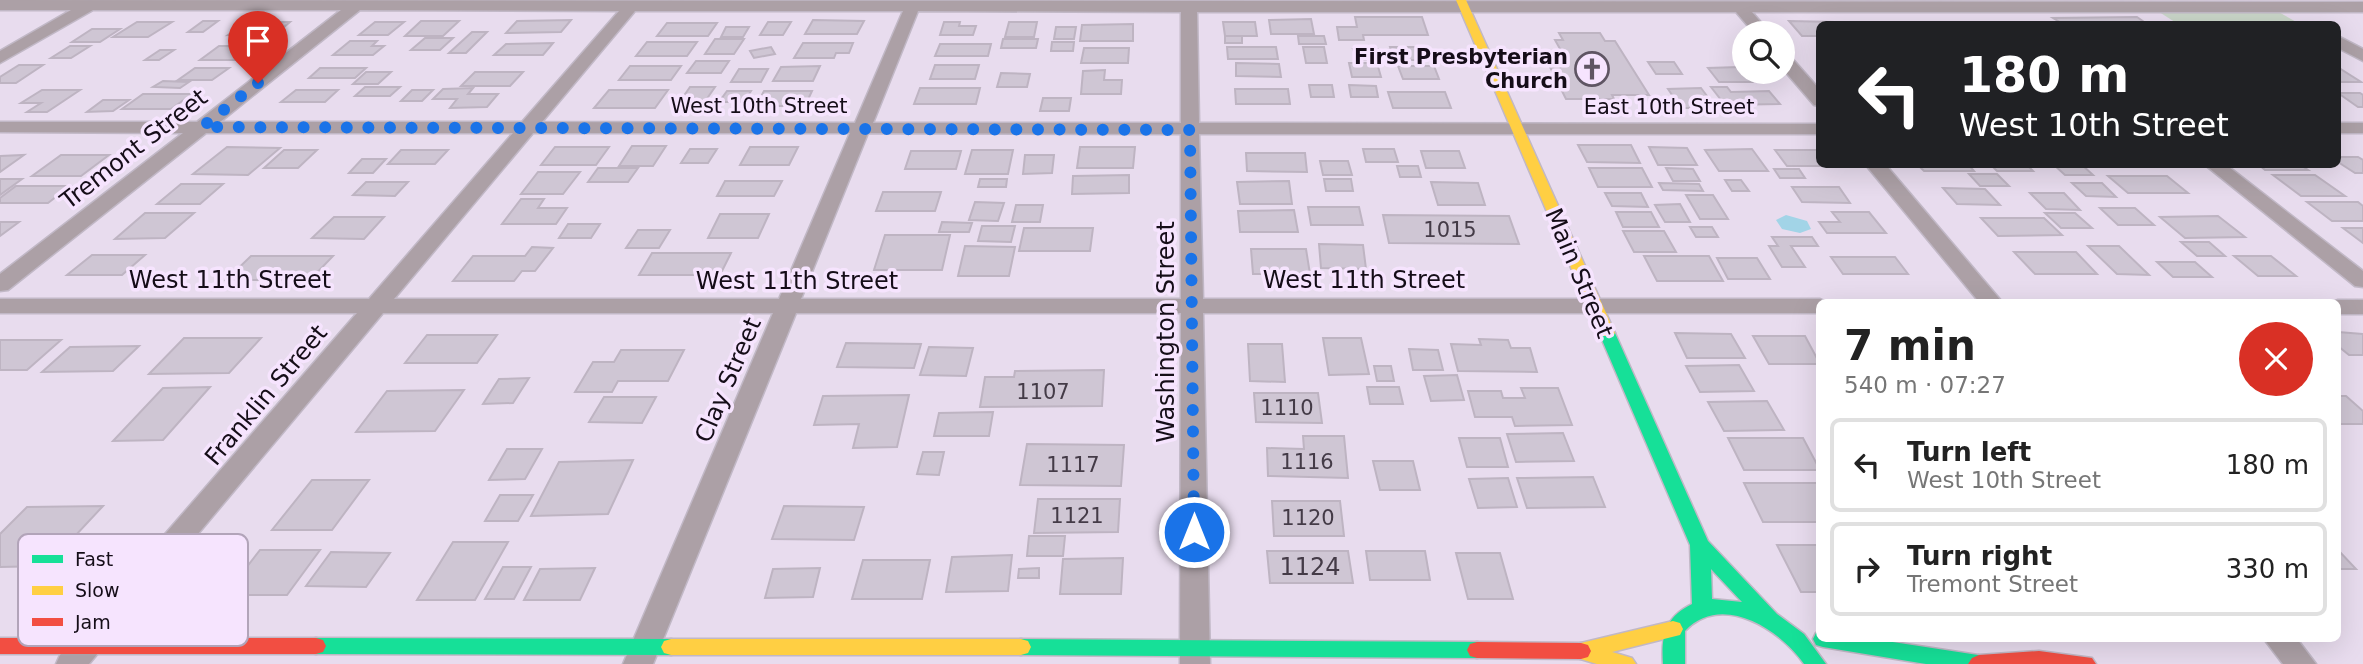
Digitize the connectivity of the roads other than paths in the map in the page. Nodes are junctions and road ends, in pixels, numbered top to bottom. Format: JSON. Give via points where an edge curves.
{"nodes":[{"id":1,"x":94,"y":3,"type":"edge"},
{"id":2,"x":360,"y":3,"type":"edge"},
{"id":3,"x":634,"y":3,"type":"edge"},
{"id":4,"x":914,"y":3,"type":"edge"},
{"id":5,"x":1736,"y":3,"type":"edge"},
{"id":6,"x":2005,"y":3,"type":"edge"},
{"id":7,"x":2274,"y":3,"type":"edge"},
{"id":8,"x":1189,"y":4,"type":"edge"},
{"id":9,"x":1463,"y":4,"type":"edge"},
{"id":10,"x":0,"y":5,"type":"edge"},
{"id":11,"x":2363,"y":6,"type":"edge"},
{"id":12,"x":1752,"y":21,"type":"edge"},
{"id":13,"x":2028,"y":21,"type":"edge"},
{"id":14,"x":2305,"y":21,"type":"edge"},
{"id":15,"x":2341,"y":43,"type":"edge"},
{"id":16,"x":2363,"y":56,"type":"edge"},
{"id":17,"x":0,"y":58,"type":"edge"},
{"id":18,"x":1795,"y":72,"type":"edge"},
{"id":19,"x":1816,"y":96,"type":"edge"},
{"id":20,"x":0,"y":127,"type":"edge"},
{"id":21,"x":202,"y":127,"type":"junction"},
{"id":22,"x":527,"y":128,"type":"junction"},
{"id":23,"x":2341,"y":128,"type":"edge"},
{"id":24,"x":2363,"y":128,"type":"edge"},
{"id":25,"x":862,"y":129,"type":"junction"},
{"id":26,"x":1816,"y":129,"type":"edge"},
{"id":27,"x":1190,"y":130,"type":"junction"},
{"id":28,"x":1517,"y":130,"type":"junction"},
{"id":29,"x":1877,"y":168,"type":"edge"},
{"id":30,"x":2218,"y":168,"type":"edge"},
{"id":31,"x":2363,"y":281,"type":"edge"},
{"id":32,"x":0,"y":285,"type":"edge"},
{"id":33,"x":1989,"y":299,"type":"edge"},
{"id":34,"x":1593,"y":305,"type":"junction"},
{"id":35,"x":0,"y":306,"type":"edge"},
{"id":36,"x":1816,"y":306,"type":"edge"},
{"id":37,"x":376,"y":307,"type":"junction"},
{"id":38,"x":787,"y":307,"type":"junction"},
{"id":39,"x":1192,"y":307,"type":"junction"},
{"id":40,"x":2341,"y":307,"type":"edge"},
{"id":41,"x":2363,"y":307,"type":"edge"},
{"id":42,"x":182,"y":534,"type":"edge"},
{"id":43,"x":1700,"y":545,"type":"junction"},
{"id":44,"x":1702,"y":609,"type":"junction"},
{"id":45,"x":1770,"y":620,"type":"junction"},
{"id":46,"x":1673,"y":629,"type":"junction"},
{"id":47,"x":1791,"y":634,"type":"junction"},
{"id":48,"x":1816,"y":638,"type":"edge"},
{"id":49,"x":1840,"y":642,"type":"edge"},
{"id":50,"x":2282,"y":642,"type":"edge"},
{"id":51,"x":0,"y":646,"type":"edge"},
{"id":52,"x":87,"y":646,"type":"junction"},
{"id":53,"x":1581,"y":651,"type":"junction"},
{"id":54,"x":642,"y":655,"type":"edge"},
{"id":55,"x":1195,"y":656,"type":"edge"},
{"id":56,"x":71,"y":664,"type":"edge"},
{"id":57,"x":1625,"y":664,"type":"edge"},
{"id":58,"x":1674,"y":664,"type":"edge"},
{"id":59,"x":1815,"y":664,"type":"edge"},
{"id":60,"x":1978,"y":664,"type":"edge"},
{"id":61,"x":2085,"y":664,"type":"edge"},
{"id":62,"x":2301,"y":664,"type":"edge"}],
"edges":[{"from":1,"to":2,"type":"street"},
{"from":1,"to":10,"type":"street"},
{"from":1,"to":17,"type":"street"},
{"from":2,"to":3,"type":"street"},
{"from":2,"to":21,"type":"street","name":"Tremont Street"},
{"from":3,"to":4,"type":"street"},
{"from":3,"to":22,"type":"street","name":"Franklin Street"},
{"from":4,"to":8,"type":"street"},
{"from":4,"to":25,"type":"street","name":"Clay Street"},
{"from":5,"to":6,"type":"street"},
{"from":5,"to":9,"type":"street"},
{"from":5,"to":12,"type":"street"},
{"from":6,"to":7,"type":"street"},
{"from":6,"to":13,"type":"street"},
{"from":7,"to":11,"type":"street"},
{"from":7,"to":14,"type":"street"},
{"from":8,"to":9,"type":"street"},
{"from":8,"to":27,"type":"street","name":"Washington Street"},
{"from":9,"to":28,"type":"main road","name":"Main Street"},
{"from":15,"to":16,"type":"street"},
{"from":18,"to":19,"type":"street"},
{"from":20,"to":21,"type":"street","name":"West 10th Street"},
{"from":21,"to":22,"type":"street","name":"West 10th Street"},
{"from":21,"to":32,"type":"street","name":"Tremont Street"},
{"from":22,"to":25,"type":"street","name":"West 10th Street"},
{"from":22,"to":37,"type":"street","name":"Franklin Street"},
{"from":23,"to":24,"type":"street"},
{"from":25,"to":27,"type":"street","name":"West 10th Street"},
{"from":25,"to":38,"type":"street","name":"Clay Street"},
{"from":26,"to":28,"type":"street","name":"East 10th Street"},
{"from":27,"to":28,"type":"street","name":"West 10th Street"},
{"from":27,"to":39,"type":"street","name":"Washington Street"},
{"from":28,"to":34,"type":"main road","name":"Main Street"},
{"from":29,"to":33,"type":"street"},
{"from":30,"to":31,"type":"street"},
{"from":34,"to":36,"type":"street","name":"West 11th Street"},
{"from":34,"to":39,"type":"street","name":"West 11th Street"},
{"from":34,"to":43,"type":"main road","name":"Main Street"},
{"from":35,"to":37,"type":"street","name":"West 11th Street"},
{"from":37,"to":38,"type":"street","name":"West 11th Street"},
{"from":37,"to":42,"type":"street","name":"Franklin Street"},
{"from":38,"to":39,"type":"street","name":"West 11th Street"},
{"from":38,"to":54,"type":"street","name":"Clay Street"},
{"from":39,"to":55,"type":"street","name":"Washington Street"},
{"from":40,"to":41,"type":"street"},
{"from":43,"to":44,"type":"main road","name":"Main Street"},
{"from":43,"to":45,"type":"main road","name":"Main Street"},
{"from":44,"to":45,"type":"main road","via":[[1723,607]]},
{"from":44,"to":46,"type":"main road"},
{"from":45,"to":47,"type":"main road"},
{"from":46,"to":53,"type":"main road"},
{"from":46,"to":58,"type":"main road"},
{"from":47,"to":48,"type":"main road"},
{"from":47,"to":59,"type":"main road"},
{"from":49,"to":60,"type":"main road"},
{"from":50,"to":62,"type":"street"},
{"from":51,"to":52,"type":"main road"},
{"from":52,"to":54,"type":"main road"},
{"from":52,"to":56,"type":"street","name":"Franklin Street"},
{"from":53,"to":55,"type":"main road"},
{"from":53,"to":57,"type":"main road"},
{"from":54,"to":55,"type":"main road"},
{"from":60,"to":61,"type":"main road","via":[[2039,659]]}]}
